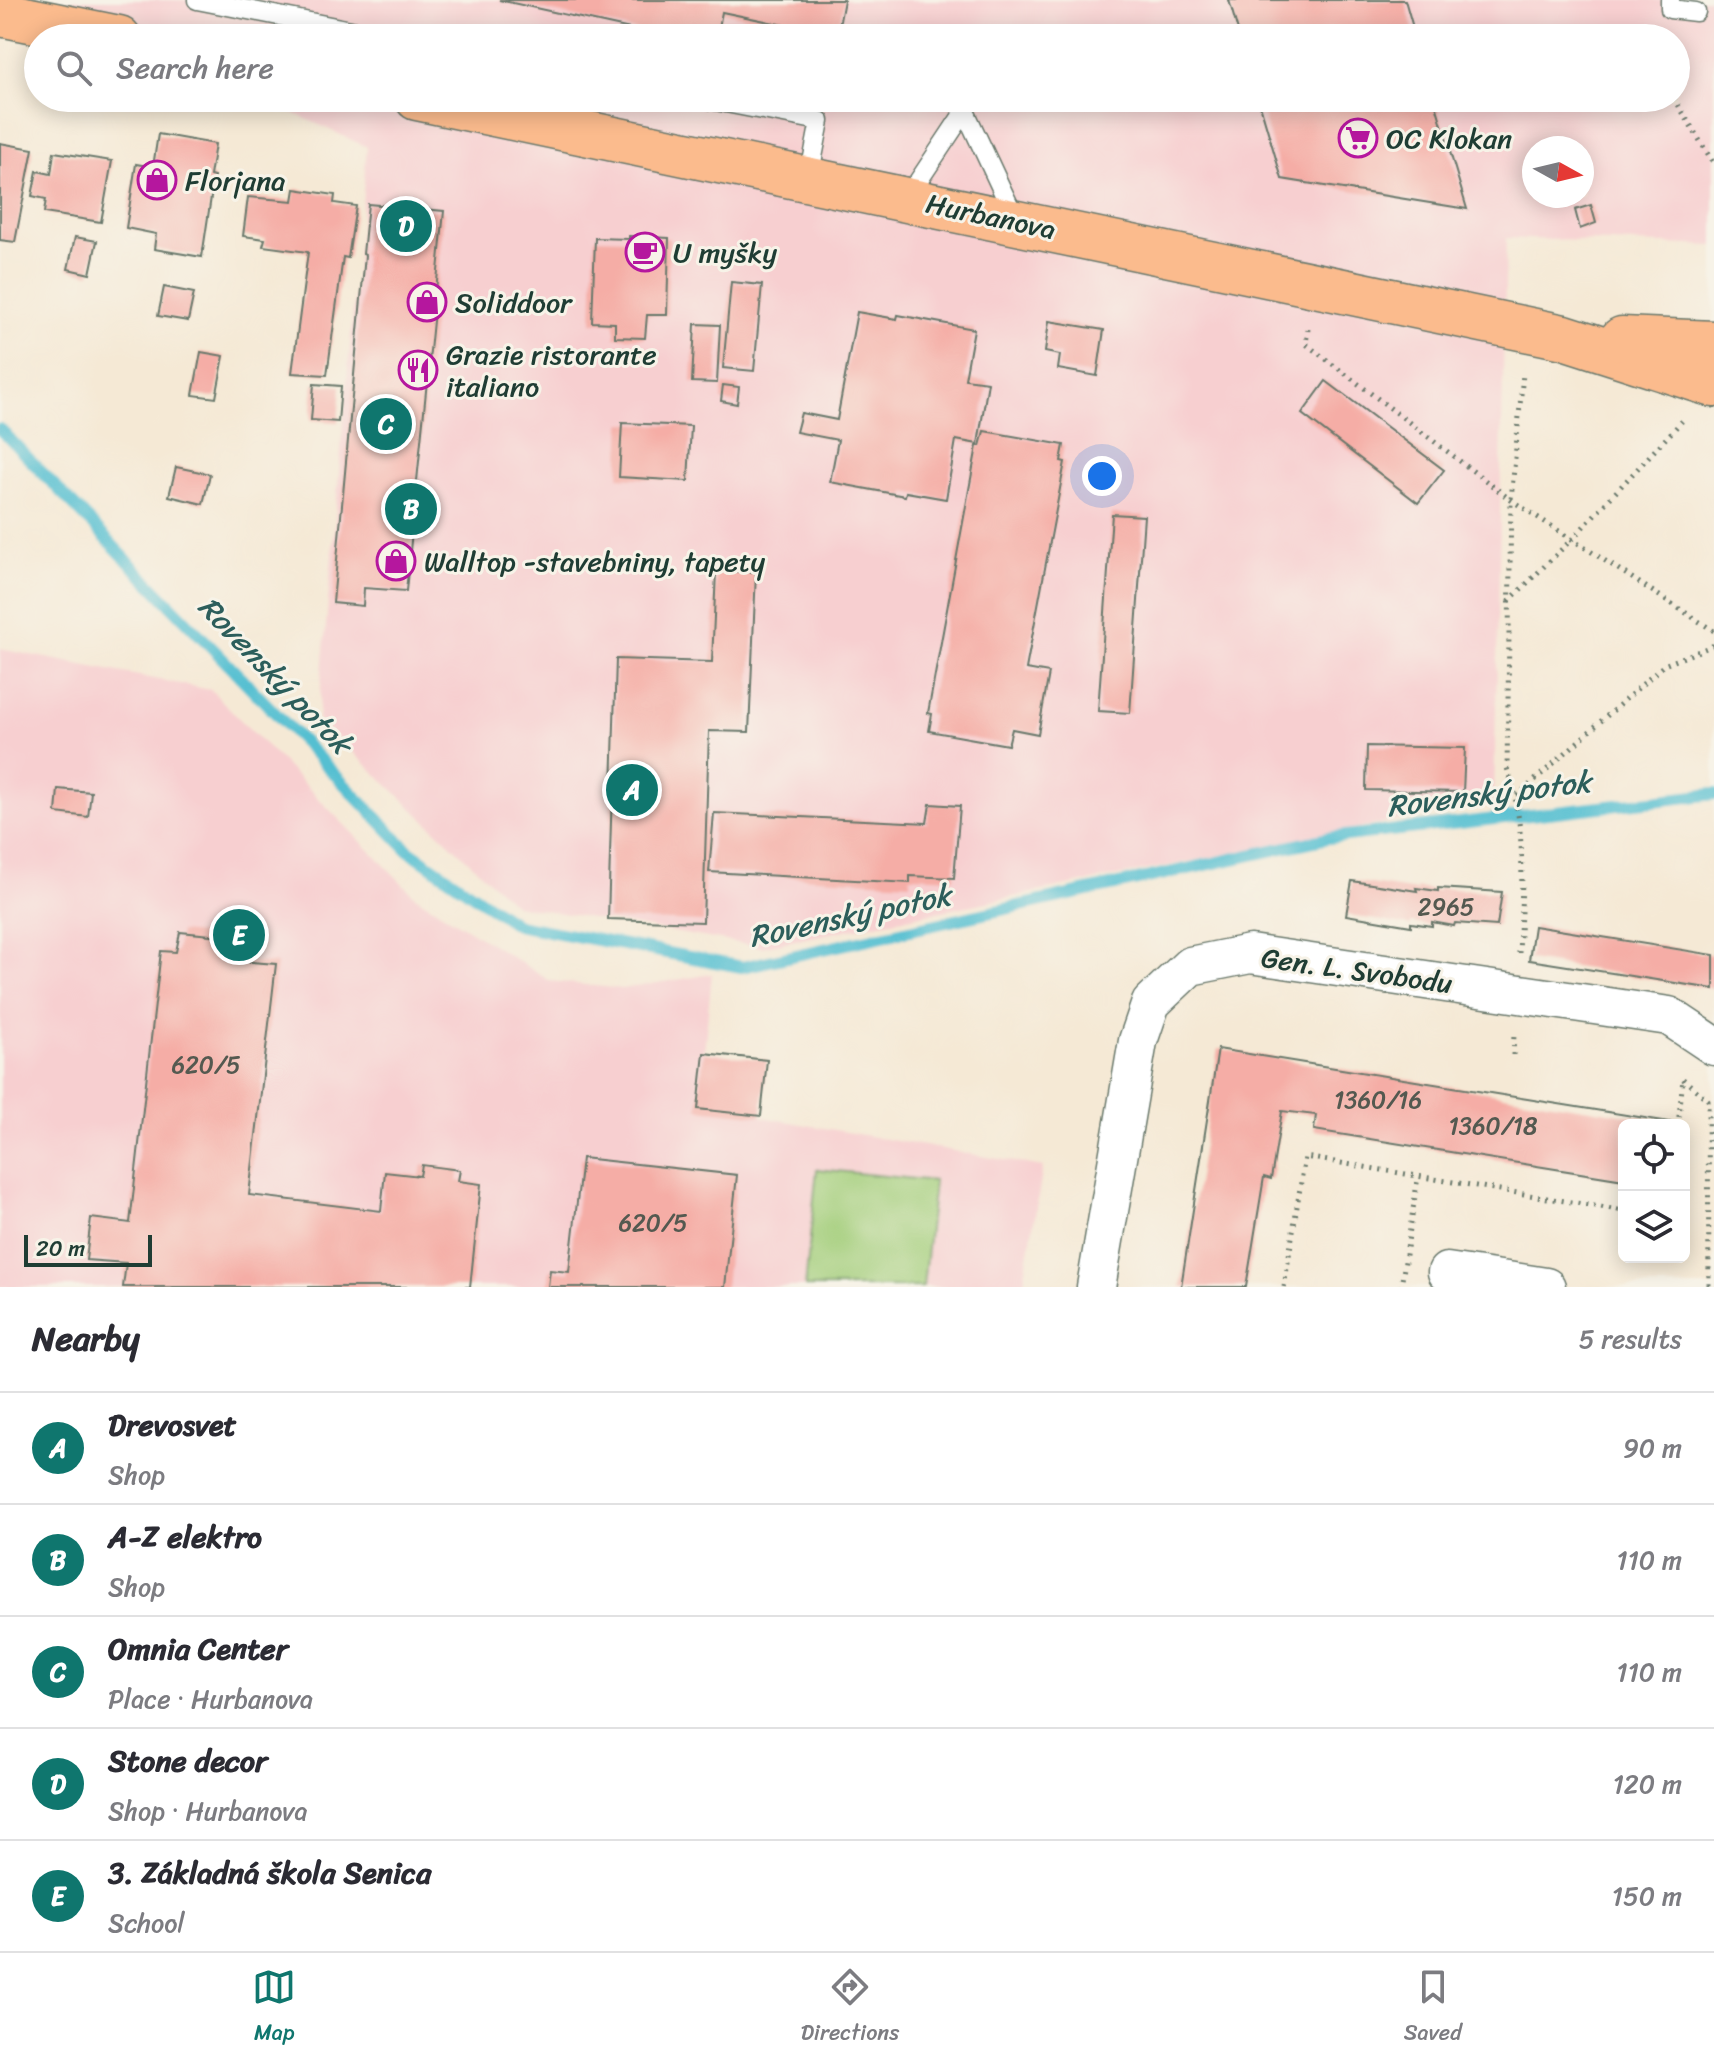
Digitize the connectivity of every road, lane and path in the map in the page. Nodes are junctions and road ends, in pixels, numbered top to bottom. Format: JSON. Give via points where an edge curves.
{"nodes":[{"id":1,"x":197,"y":0,"type":"edge"},
{"id":2,"x":1670,"y":0,"type":"edge"},
{"id":3,"x":1703,"y":9,"type":"edge"},
{"id":4,"x":0,"y":14,"type":"edge"},
{"id":5,"x":72,"y":24,"type":"edge"},
{"id":6,"x":320,"y":24,"type":"edge"},
{"id":7,"x":486,"y":112,"type":"edge"},
{"id":8,"x":773,"y":112,"type":"edge"},
{"id":9,"x":964,"y":112,"type":"edge"},
{"id":10,"x":965,"y":112,"type":"edge"},
{"id":11,"x":1682,"y":112,"type":"edge"},
{"id":12,"x":1714,"y":164,"type":"edge"},
{"id":13,"x":809,"y":178,"type":"junction"},
{"id":14,"x":907,"y":198,"type":"junction"},
{"id":15,"x":1017,"y":223,"type":"junction"},
{"id":16,"x":1308,"y":327,"type":"dead end"},
{"id":17,"x":1564,"y":337,"type":"junction"},
{"id":18,"x":1714,"y":343,"type":"edge"},
{"id":19,"x":1523,"y":373,"type":"dead end"},
{"id":20,"x":1701,"y":400,"type":"edge"},
{"id":21,"x":1511,"y":500,"type":"junction"},
{"id":22,"x":1572,"y":539,"type":"junction"},
{"id":23,"x":1509,"y":602,"type":"junction"},
{"id":24,"x":1714,"y":631,"type":"edge"},
{"id":25,"x":1714,"y":645,"type":"edge"},
{"id":26,"x":1517,"y":796,"type":"junction"},
{"id":27,"x":1516,"y":993,"type":"junction"},
{"id":28,"x":1714,"y":1046,"type":"edge"},
{"id":29,"x":1513,"y":1055,"type":"dead end"},
{"id":30,"x":1679,"y":1119,"type":"edge"},
{"id":31,"x":1418,"y":1177,"type":"junction"},
{"id":32,"x":1618,"y":1210,"type":"edge"},
{"id":33,"x":1447,"y":1272,"type":"dead end"},
{"id":34,"x":1096,"y":1287,"type":"edge"},
{"id":35,"x":1284,"y":1287,"type":"edge"},
{"id":36,"x":1401,"y":1287,"type":"edge"},
{"id":37,"x":1546,"y":1287,"type":"edge"},
{"id":38,"x":1709,"y":1287,"type":"edge"}],
"edges":[{"from":1,"to":6,"type":"lane"},
{"from":2,"to":3,"type":"lane","via":[[1670,9]]},
{"from":4,"to":5,"type":"main road"},
{"from":7,"to":13,"type":"main road","name":"Hurbanova"},
{"from":8,"to":13,"type":"lane","via":[[820,121]]},
{"from":9,"to":14,"type":"lane"},
{"from":10,"to":15,"type":"lane"},
{"from":11,"to":12,"type":"path"},
{"from":13,"to":14,"type":"main road","name":"Hurbanova"},
{"from":14,"to":15,"type":"main road","name":"Hurbanova"},
{"from":15,"to":17,"type":"main road","name":"Hurbanova"},
{"from":16,"to":21,"type":"path","via":[[1306,344]]},
{"from":17,"to":18,"type":"main road","name":"Hurbanova"},
{"from":17,"to":20,"type":"main road","name":"Hurbanova"},
{"from":19,"to":21,"type":"path"},
{"from":20,"to":22,"type":"path"},
{"from":21,"to":22,"type":"path"},
{"from":21,"to":23,"type":"path"},
{"from":22,"to":23,"type":"path"},
{"from":22,"to":24,"type":"path"},
{"from":23,"to":26,"type":"path","via":[[1507,768]]},
{"from":25,"to":26,"type":"path","via":[[1664,665]]},
{"from":26,"to":27,"type":"path","via":[[1522,895]]},
{"from":27,"to":28,"type":"street","name":"Gen. L. Svobodu","via":[[1669,1016]]},
{"from":27,"to":29,"type":"path"},
{"from":27,"to":34,"type":"street","name":"Gen. L. Svobodu","via":[[1250,954],[1190,966],[1151,1003],[1138,1041]]},
{"from":30,"to":38,"type":"path","via":[[1683,1079],[1708,1100]]},
{"from":31,"to":32,"type":"path"},
{"from":31,"to":35,"type":"path","via":[[1305,1157]]},
{"from":31,"to":36,"type":"path"},
{"from":33,"to":37,"type":"street"}]}
